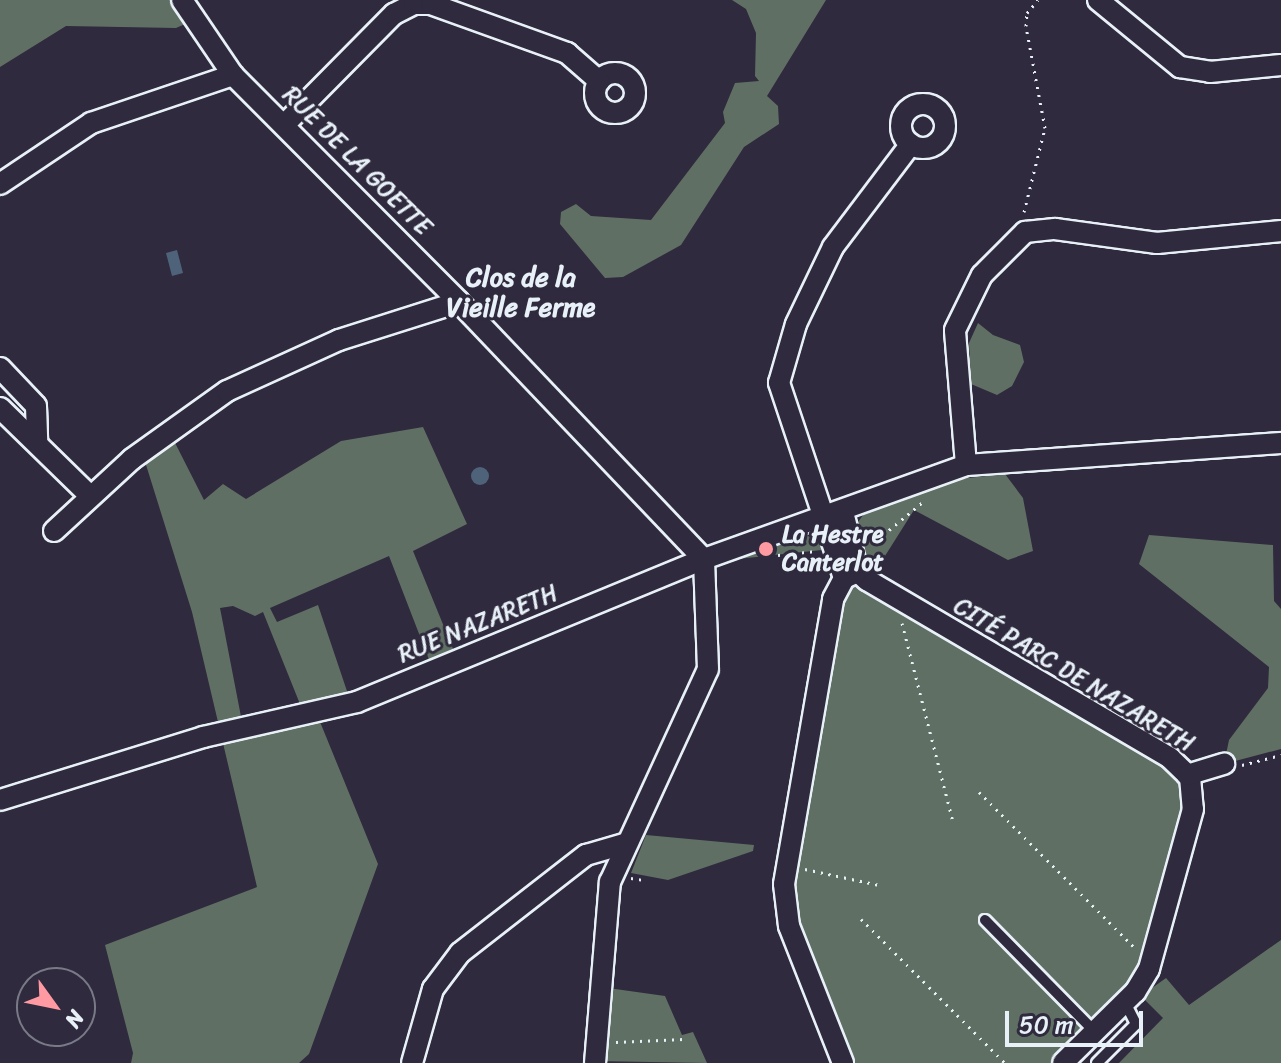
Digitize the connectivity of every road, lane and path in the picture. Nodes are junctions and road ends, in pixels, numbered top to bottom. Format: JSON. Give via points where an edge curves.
{"nodes":[{"id":1,"x":182,"y":0,"type":"edge"},
{"id":2,"x":1038,"y":0,"type":"edge"},
{"id":3,"x":1098,"y":0,"type":"edge"},
{"id":4,"x":1281,"y":65,"type":"edge"},
{"id":5,"x":233,"y":75,"type":"junction"},
{"id":6,"x":599,"y":81,"type":"dead end"},
{"id":7,"x":285,"y":124,"type":"junction"},
{"id":8,"x":911,"y":144,"type":"dead end"},
{"id":9,"x":0,"y":184,"type":"edge"},
{"id":10,"x":1281,"y":231,"type":"edge"},
{"id":11,"x":1025,"y":232,"type":"junction"},
{"id":12,"x":459,"y":302,"type":"junction"},
{"id":13,"x":0,"y":368,"type":"edge"},
{"id":14,"x":0,"y":408,"type":"edge"},
{"id":15,"x":37,"y":441,"type":"junction"},
{"id":16,"x":1281,"y":443,"type":"edge"},
{"id":17,"x":966,"y":465,"type":"junction"},
{"id":18,"x":89,"y":495,"type":"junction"},
{"id":19,"x":835,"y":515,"type":"junction"},
{"id":20,"x":54,"y":531,"type":"dead end"},
{"id":21,"x":704,"y":559,"type":"junction"},
{"id":22,"x":851,"y":575,"type":"junction"},
{"id":23,"x":895,"y":598,"type":"junction"},
{"id":24,"x":1224,"y":764,"type":"dead end"},
{"id":25,"x":1187,"y":775,"type":"junction"},
{"id":26,"x":979,"y":792,"type":"dead end"},
{"id":27,"x":0,"y":800,"type":"edge"},
{"id":28,"x":953,"y":821,"type":"dead end"},
{"id":29,"x":624,"y":844,"type":"junction"},
{"id":30,"x":785,"y":864,"type":"junction"},
{"id":31,"x":879,"y":885,"type":"dead end"},
{"id":32,"x":861,"y":919,"type":"dead end"},
{"id":33,"x":985,"y":920,"type":"dead end"},
{"id":34,"x":1151,"y":964,"type":"junction"},
{"id":35,"x":1125,"y":1002,"type":"junction"},
{"id":36,"x":1095,"y":1032,"type":"junction"},
{"id":37,"x":684,"y":1039,"type":"dead end"},
{"id":38,"x":597,"y":1041,"type":"junction"},
{"id":39,"x":412,"y":1063,"type":"edge"},
{"id":40,"x":595,"y":1063,"type":"edge"},
{"id":41,"x":843,"y":1063,"type":"edge"},
{"id":42,"x":1005,"y":1063,"type":"edge"},
{"id":43,"x":1063,"y":1063,"type":"edge"},
{"id":44,"x":1097,"y":1063,"type":"edge"}],
"edges":[{"from":1,"to":5,"type":"street","name":"RUE DE LA GOETTE"},
{"from":2,"to":11,"type":"path","via":[[1027,13],[1026,26],[1045,128],[1022,220]]},
{"from":3,"to":4,"type":"street","via":[[1180,67],[1210,72]]},
{"from":5,"to":7,"type":"street","name":"RUE DE LA GOETTE"},
{"from":5,"to":9,"type":"street","via":[[138,102],[91,123]]},
{"from":6,"to":7,"type":"street","via":[[567,53],[431,4],[414,4],[394,14]]},
{"from":7,"to":12,"type":"street","name":"RUE DE LA GOETTE"},
{"from":8,"to":19,"type":"street","via":[[833,247],[796,324],[779,383],[782,404]]},
{"from":10,"to":11,"type":"street","via":[[1157,243],[1039,228]]},
{"from":11,"to":17,"type":"street","via":[[982,275],[955,330]]},
{"from":12,"to":18,"type":"street","via":[[270,368],[182,421]]},
{"from":12,"to":21,"type":"street","name":"RUE DE LA GOETTE"},
{"from":13,"to":15,"type":"street","via":[[36,406]]},
{"from":14,"to":15,"type":"street"},
{"from":15,"to":18,"type":"street"},
{"from":16,"to":17,"type":"street","name":"RUE NAZARETH"},
{"from":17,"to":19,"type":"street","name":"RUE NAZARETH"},
{"from":18,"to":20,"type":"street"},
{"from":19,"to":21,"type":"street","name":"RUE NAZARETH"},
{"from":19,"to":22,"type":"street"},
{"from":21,"to":27,"type":"street","name":"RUE NAZARETH","via":[[357,702],[203,737]]},
{"from":21,"to":29,"type":"street","via":[[708,669]]},
{"from":22,"to":23,"type":"street","name":"CITÉ PARC DE NAZARETH"},
{"from":22,"to":30,"type":"street","via":[[833,599]]},
{"from":23,"to":25,"type":"street","name":"CITÉ PARC DE NAZARETH","via":[[1170,758]]},
{"from":23,"to":28,"type":"path"},
{"from":24,"to":25,"type":"street"},
{"from":25,"to":34,"type":"street","name":"CITÉ PARC DE NAZARETH","via":[[1193,809]]},
{"from":26,"to":34,"type":"path"},
{"from":29,"to":38,"type":"street","via":[[610,882]]},
{"from":29,"to":39,"type":"street","via":[[586,855],[460,953],[433,989]]},
{"from":30,"to":31,"type":"path"},
{"from":30,"to":41,"type":"street","via":[[789,926]]},
{"from":32,"to":42,"type":"path"},
{"from":33,"to":36,"type":"lane"},
{"from":34,"to":35,"type":"street","name":"CITÉ PARC DE NAZARETH"},
{"from":35,"to":36,"type":"street","name":"CITÉ PARC DE NAZARETH"},
{"from":35,"to":44,"type":"lane","via":[[1136,1024]]},
{"from":36,"to":43,"type":"street","name":"CITÉ PARC DE NAZARETH"},
{"from":37,"to":38,"type":"path"},
{"from":38,"to":40,"type":"street"}]}
